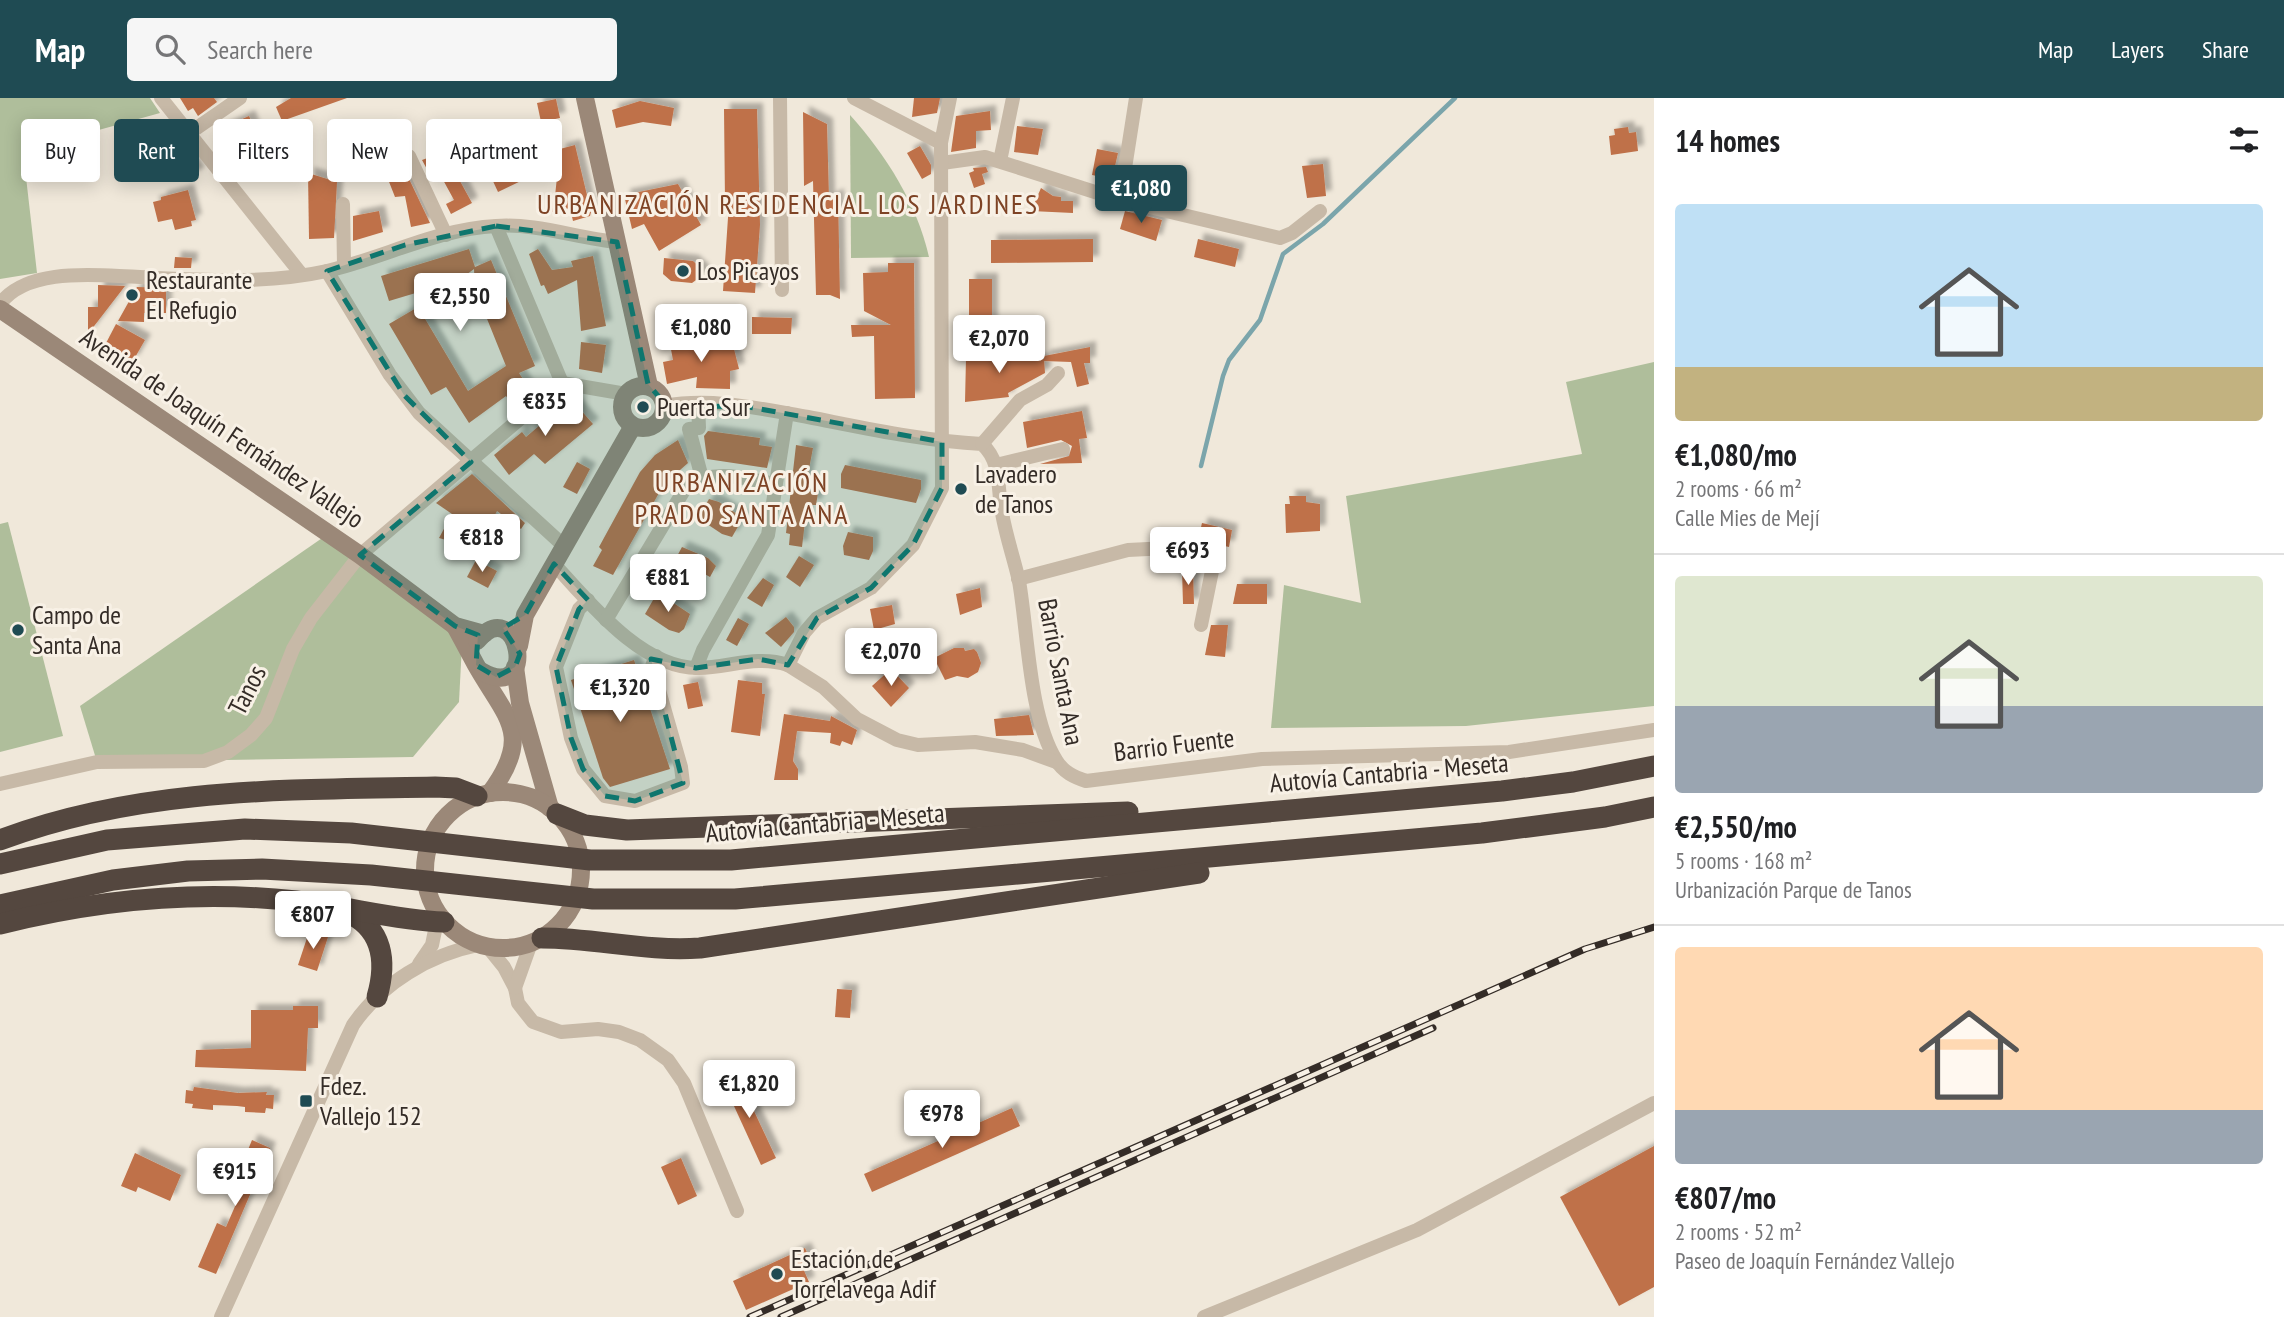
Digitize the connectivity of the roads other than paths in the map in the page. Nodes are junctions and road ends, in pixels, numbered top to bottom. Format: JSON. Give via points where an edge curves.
{"nodes":[{"id":1,"x":161,"y":98,"type":"edge"},
{"id":2,"x":240,"y":98,"type":"edge"},
{"id":3,"x":585,"y":98,"type":"edge"},
{"id":4,"x":780,"y":98,"type":"edge"},
{"id":5,"x":853,"y":98,"type":"edge"},
{"id":6,"x":1013,"y":98,"type":"edge"},
{"id":7,"x":1136,"y":98,"type":"edge"},
{"id":8,"x":949,"y":103,"type":"edge"},
{"id":9,"x":177,"y":119,"type":"edge"},
{"id":10,"x":199,"y":126,"type":"edge"},
{"id":11,"x":941,"y":143,"type":"junction"},
{"id":12,"x":199,"y":148,"type":"edge"},
{"id":13,"x":1000,"y":161,"type":"junction"},
{"id":14,"x":412,"y":162,"type":"edge"},
{"id":15,"x":942,"y":163,"type":"junction"},
{"id":16,"x":1120,"y":200,"type":"junction"},
{"id":17,"x":343,"y":204,"type":"dead end"},
{"id":18,"x":1320,"y":211,"type":"dead end"},
{"id":19,"x":496,"y":226,"type":"junction"},
{"id":20,"x":446,"y":235,"type":"junction"},
{"id":21,"x":617,"y":242,"type":"junction"},
{"id":22,"x":344,"y":265,"type":"junction"},
{"id":23,"x":327,"y":271,"type":"junction"},
{"id":24,"x":302,"y":275,"type":"junction"},
{"id":25,"x":782,"y":290,"type":"dead end"},
{"id":26,"x":0,"y":307,"type":"edge"},
{"id":27,"x":1058,"y":373,"type":"dead end"},
{"id":28,"x":562,"y":383,"type":"junction"},
{"id":29,"x":649,"y":386,"type":"junction"},
{"id":30,"x":626,"y":394,"type":"junction"},
{"id":31,"x":698,"y":403,"type":"junction"},
{"id":32,"x":665,"y":406,"type":"junction"},
{"id":33,"x":788,"y":413,"type":"junction"},
{"id":34,"x":633,"y":426,"type":"junction"},
{"id":35,"x":942,"y":442,"type":"junction"},
{"id":36,"x":982,"y":444,"type":"junction"},
{"id":37,"x":1063,"y":449,"type":"dead end"},
{"id":38,"x":470,"y":461,"type":"junction"},
{"id":39,"x":996,"y":465,"type":"junction"},
{"id":40,"x":702,"y":478,"type":"junction"},
{"id":41,"x":774,"y":484,"type":"junction"},
{"id":42,"x":564,"y":546,"type":"junction"},
{"id":43,"x":360,"y":555,"type":"junction"},
{"id":44,"x":554,"y":564,"type":"junction"},
{"id":45,"x":1018,"y":579,"type":"junction"},
{"id":46,"x":588,"y":600,"type":"junction"},
{"id":47,"x":525,"y":615,"type":"junction"},
{"id":48,"x":606,"y":620,"type":"junction"},
{"id":49,"x":1201,"y":625,"type":"dead end"},
{"id":50,"x":455,"y":626,"type":"junction"},
{"id":51,"x":491,"y":633,"type":"junction"},
{"id":52,"x":519,"y":646,"type":"junction"},
{"id":53,"x":656,"y":656,"type":"junction"},
{"id":54,"x":477,"y":664,"type":"junction"},
{"id":55,"x":788,"y":665,"type":"junction"},
{"id":56,"x":515,"y":667,"type":"junction"},
{"id":57,"x":696,"y":668,"type":"junction"},
{"id":58,"x":1654,"y":730,"type":"edge"},
{"id":59,"x":1056,"y":762,"type":"junction"},
{"id":60,"x":1654,"y":766,"type":"edge"},
{"id":61,"x":0,"y":784,"type":"edge"},
{"id":62,"x":483,"y":794,"type":"junction"},
{"id":63,"x":1385,"y":802,"type":"junction"},
{"id":64,"x":1654,"y":807,"type":"edge"},
{"id":65,"x":554,"y":811,"type":"junction"},
{"id":66,"x":1605,"y":817,"type":"junction"},
{"id":67,"x":0,"y":840,"type":"edge"},
{"id":68,"x":0,"y":864,"type":"edge"},
{"id":69,"x":320,"y":904,"type":"junction"},
{"id":70,"x":0,"y":905,"type":"edge"},
{"id":71,"x":440,"y":919,"type":"junction"},
{"id":72,"x":0,"y":924,"type":"edge"},
{"id":73,"x":537,"y":940,"type":"junction"},
{"id":74,"x":483,"y":945,"type":"junction"},
{"id":75,"x":417,"y":967,"type":"junction"},
{"id":76,"x":515,"y":988,"type":"junction"},
{"id":77,"x":377,"y":997,"type":"junction"},
{"id":78,"x":1654,"y":1103,"type":"edge"},
{"id":79,"x":737,"y":1211,"type":"dead end"},
{"id":80,"x":220,"y":1317,"type":"edge"},
{"id":81,"x":1204,"y":1317,"type":"edge"}],
"edges":[{"from":1,"to":9,"type":"street"},
{"from":2,"to":10,"type":"street"},
{"from":3,"to":21,"type":"street"},
{"from":4,"to":25,"type":"street"},
{"from":5,"to":11,"type":"street"},
{"from":6,"to":13,"type":"street"},
{"from":7,"to":16,"type":"street"},
{"from":8,"to":11,"type":"street"},
{"from":11,"to":15,"type":"street"},
{"from":12,"to":24,"type":"street"},
{"from":13,"to":15,"type":"street","via":[[985,157]]},
{"from":13,"to":16,"type":"street"},
{"from":14,"to":20,"type":"street"},
{"from":15,"to":35,"type":"street"},
{"from":16,"to":18,"type":"street","via":[[1280,238]]},
{"from":17,"to":22,"type":"street"},
{"from":19,"to":20,"type":"street"},
{"from":19,"to":21,"type":"street"},
{"from":19,"to":28,"type":"street"},
{"from":20,"to":22,"type":"street"},
{"from":21,"to":29,"type":"street"},
{"from":22,"to":23,"type":"street"},
{"from":23,"to":24,"type":"street"},
{"from":23,"to":38,"type":"street","via":[[404,395]]},
{"from":24,"to":26,"type":"street","via":[[52,277],[16,288]]},
{"from":26,"to":43,"type":"street","name":"Avenida de Joaquín Fernández Vallejo"},
{"from":27,"to":36,"type":"street","via":[[1020,400]]},
{"from":28,"to":30,"type":"street"},
{"from":28,"to":38,"type":"street","name":"Tanos"},
{"from":29,"to":30,"type":"street"},
{"from":29,"to":32,"type":"street","via":[[658,391]]},
{"from":30,"to":34,"type":"street","via":[[622,408]]},
{"from":31,"to":32,"type":"street"},
{"from":31,"to":33,"type":"street"},
{"from":31,"to":40,"type":"street","via":[[699,428],[689,429]]},
{"from":32,"to":34,"type":"street","via":[[658,423],[646,428]]},
{"from":33,"to":35,"type":"street"},
{"from":33,"to":41,"type":"street"},
{"from":34,"to":42,"type":"street"},
{"from":35,"to":36,"type":"street"},
{"from":35,"to":55,"type":"street","via":[[942,488],[913,545],[871,588],[817,618]]},
{"from":36,"to":39,"type":"street","via":[[993,454]]},
{"from":37,"to":39,"type":"street"},
{"from":38,"to":42,"type":"street"},
{"from":38,"to":43,"type":"street","name":"Tanos"},
{"from":39,"to":45,"type":"street","name":"Barrio Santa Ana"},
{"from":40,"to":41,"type":"street","via":[[725,475]]},
{"from":40,"to":48,"type":"street","via":[[682,493]]},
{"from":41,"to":57,"type":"street","via":[[768,534]]},
{"from":42,"to":44,"type":"street"},
{"from":43,"to":50,"type":"street","name":"Avenida de Joaquín Fernández Vallejo"},
{"from":43,"to":61,"type":"street","name":"Tanos","via":[[310,618],[266,718],[228,752],[204,761],[97,762]]},
{"from":44,"to":46,"type":"street","name":"Barrio Santa Ana"},
{"from":44,"to":47,"type":"street"},
{"from":45,"to":49,"type":"street","via":[[1128,551],[1168,548],[1208,562],[1212,571]]},
{"from":45,"to":59,"type":"street","name":"Barrio Santa Ana","via":[[1033,679]]},
{"from":46,"to":48,"type":"street","name":"Barrio Santa Ana"},
{"from":46,"to":53,"type":"street","via":[[579,609],[556,667],[571,738],[583,769],[604,796],[635,801],[683,783],[652,666]]},
{"from":47,"to":51,"type":"street"},
{"from":47,"to":52,"type":"street"},
{"from":48,"to":53,"type":"street","name":"Barrio Santa Ana"},
{"from":50,"to":51,"type":"street"},
{"from":50,"to":54,"type":"street"},
{"from":51,"to":52,"type":"street","via":[[510,635]]},
{"from":51,"to":54,"type":"street","via":[[476,642]]},
{"from":52,"to":56,"type":"street"},
{"from":53,"to":57,"type":"street","name":"Barrio Santa Ana"},
{"from":54,"to":56,"type":"street","via":[[501,676]]},
{"from":54,"to":62,"type":"street","via":[[506,712],[512,735],[510,760]]},
{"from":55,"to":57,"type":"street","name":"Barrio Santa Ana","via":[[758,659]]},
{"from":55,"to":59,"type":"street","name":"Barrio Santa Ana","via":[[823,687],[857,719],[897,740],[918,745],[975,743],[1023,750]]},
{"from":56,"to":65,"type":"street","via":[[520,703]]},
{"from":58,"to":59,"type":"street","name":"Barrio Fuente","via":[[1509,752],[1262,759],[1086,781],[1071,776]]},
{"from":60,"to":63,"type":"highway","name":"Autovía Cantabria - Meseta","via":[[1539,787]]},
{"from":62,"to":65,"type":"street","via":[[521,794]]},
{"from":62,"to":67,"type":"highway","via":[[435,787],[198,795],[104,809]]},
{"from":62,"to":71,"type":"street","via":[[450,812],[427,849],[425,878]]},
{"from":63,"to":65,"type":"highway","via":[[1284,801],[627,830],[585,825]]},
{"from":63,"to":68,"type":"highway","name":"Autovía Cantabria - Meseta","via":[[752,858],[645,862],[557,857],[281,829],[178,832],[73,846]]},
{"from":64,"to":66,"type":"highway"},
{"from":65,"to":73,"type":"street","via":[[574,838],[581,876],[574,904],[560,923]]},
{"from":66,"to":70,"type":"highway","via":[[1434,838],[839,892],[643,902],[301,870],[188,871],[88,884]]},
{"from":66,"to":73,"type":"highway","via":[[1576,829],[1544,834],[1179,875],[699,948],[664,950],[593,939]]},
{"from":69,"to":71,"type":"highway","via":[[383,916]]},
{"from":69,"to":72,"type":"highway","via":[[230,897],[160,898],[80,907]]},
{"from":69,"to":77,"type":"highway","via":[[358,918],[374,934],[384,964]]},
{"from":71,"to":74,"type":"street","via":[[465,939]]},
{"from":71,"to":75,"type":"street","via":[[432,945]]},
{"from":73,"to":74,"type":"street","via":[[509,948]]},
{"from":73,"to":76,"type":"street"},
{"from":74,"to":75,"type":"street","via":[[435,957]]},
{"from":74,"to":76,"type":"street"},
{"from":75,"to":77,"type":"street"},
{"from":76,"to":79,"type":"street","via":[[522,1010],[542,1028],[619,1032],[668,1060],[684,1083]]},
{"from":77,"to":80,"type":"street","via":[[360,1014],[340,1047]]},
{"from":78,"to":81,"type":"street","via":[[1418,1230]]}]}
